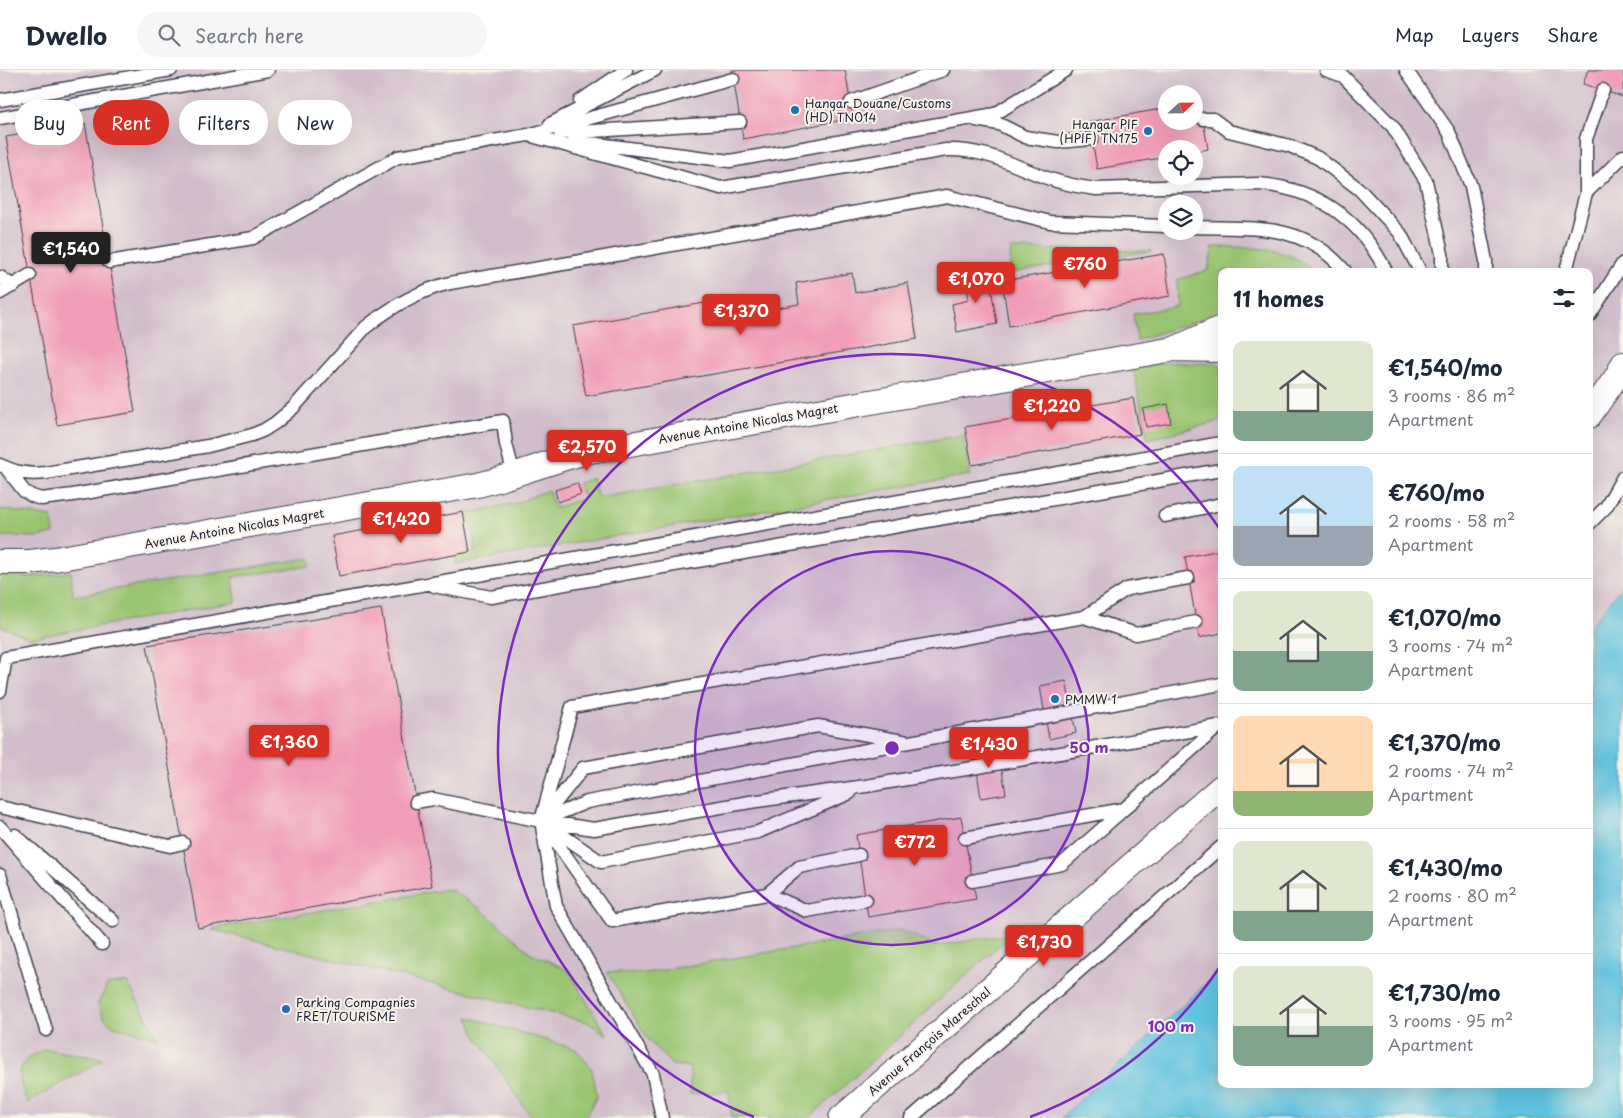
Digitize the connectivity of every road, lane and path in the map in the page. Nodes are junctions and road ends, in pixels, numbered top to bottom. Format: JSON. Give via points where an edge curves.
{"nodes":[{"id":1,"x":171,"y":70,"type":"edge"},
{"id":2,"x":268,"y":70,"type":"edge"},
{"id":3,"x":626,"y":70,"type":"edge"},
{"id":4,"x":655,"y":70,"type":"edge"},
{"id":5,"x":943,"y":70,"type":"edge"},
{"id":6,"x":1066,"y":70,"type":"edge"},
{"id":7,"x":1326,"y":70,"type":"edge"},
{"id":8,"x":1406,"y":70,"type":"edge"},
{"id":9,"x":733,"y":79,"type":"dead end"},
{"id":10,"x":1603,"y":90,"type":"dead end"},
{"id":11,"x":0,"y":100,"type":"edge"},
{"id":12,"x":850,"y":102,"type":"dead end"},
{"id":13,"x":0,"y":118,"type":"edge"},
{"id":14,"x":970,"y":119,"type":"junction"},
{"id":15,"x":1203,"y":119,"type":"dead end"},
{"id":16,"x":740,"y":122,"type":"dead end"},
{"id":17,"x":528,"y":135,"type":"junction"},
{"id":18,"x":1092,"y":139,"type":"dead end"},
{"id":19,"x":1623,"y":156,"type":"edge"},
{"id":20,"x":1586,"y":193,"type":"junction"},
{"id":21,"x":1158,"y":226,"type":"edge"},
{"id":22,"x":1203,"y":227,"type":"edge"},
{"id":23,"x":109,"y":262,"type":"dead end"},
{"id":24,"x":1623,"y":263,"type":"edge"},
{"id":25,"x":1342,"y":268,"type":"edge"},
{"id":26,"x":1384,"y":268,"type":"edge"},
{"id":27,"x":1418,"y":268,"type":"edge"},
{"id":28,"x":1442,"y":268,"type":"edge"},
{"id":29,"x":1486,"y":268,"type":"edge"},
{"id":30,"x":1567,"y":268,"type":"edge"},
{"id":31,"x":30,"y":275,"type":"dead end"},
{"id":32,"x":0,"y":277,"type":"edge"},
{"id":33,"x":6,"y":284,"type":"edge"},
{"id":34,"x":0,"y":293,"type":"edge"},
{"id":35,"x":1593,"y":310,"type":"edge"},
{"id":36,"x":1218,"y":329,"type":"edge"},
{"id":37,"x":1174,"y":349,"type":"junction"},
{"id":38,"x":1218,"y":350,"type":"edge"},
{"id":39,"x":1623,"y":364,"type":"edge"},
{"id":40,"x":1593,"y":410,"type":"edge"},
{"id":41,"x":1218,"y":444,"type":"edge"},
{"id":42,"x":3,"y":466,"type":"edge"},
{"id":43,"x":1218,"y":471,"type":"edge"},
{"id":44,"x":514,"y":475,"type":"junction"},
{"id":45,"x":1623,"y":477,"type":"edge"},
{"id":46,"x":1218,"y":505,"type":"edge"},
{"id":47,"x":1165,"y":516,"type":"dead end"},
{"id":48,"x":1593,"y":520,"type":"edge"},
{"id":49,"x":0,"y":562,"type":"edge"},
{"id":50,"x":1188,"y":578,"type":"dead end"},
{"id":51,"x":427,"y":584,"type":"junction"},
{"id":52,"x":1084,"y":617,"type":"junction"},
{"id":53,"x":1196,"y":622,"type":"dead end"},
{"id":54,"x":1218,"y":685,"type":"edge"},
{"id":55,"x":0,"y":691,"type":"edge"},
{"id":56,"x":1218,"y":725,"type":"edge"},
{"id":57,"x":1218,"y":727,"type":"edge"},
{"id":58,"x":908,"y":742,"type":"junction"},
{"id":59,"x":866,"y":786,"type":"junction"},
{"id":60,"x":1218,"y":790,"type":"edge"},
{"id":61,"x":416,"y":802,"type":"dead end"},
{"id":62,"x":0,"y":807,"type":"edge"},
{"id":63,"x":1124,"y":809,"type":"junction"},
{"id":64,"x":541,"y":821,"type":"junction"},
{"id":65,"x":0,"y":822,"type":"edge"},
{"id":66,"x":0,"y":827,"type":"edge"},
{"id":67,"x":965,"y":838,"type":"dead end"},
{"id":68,"x":184,"y":843,"type":"dead end"},
{"id":69,"x":1218,"y":850,"type":"edge"},
{"id":70,"x":859,"y":855,"type":"dead end"},
{"id":71,"x":0,"y":875,"type":"edge"},
{"id":72,"x":972,"y":881,"type":"dead end"},
{"id":73,"x":767,"y":894,"type":"junction"},
{"id":74,"x":866,"y":900,"type":"dead end"},
{"id":75,"x":112,"y":920,"type":"dead end"},
{"id":76,"x":102,"y":944,"type":"dead end"},
{"id":77,"x":46,"y":1030,"type":"dead end"},
{"id":78,"x":662,"y":1118,"type":"edge"},
{"id":79,"x":841,"y":1118,"type":"edge"},
{"id":80,"x":911,"y":1118,"type":"edge"}],
"edges":[{"from":1,"to":11,"type":"lane"},
{"from":2,"to":13,"type":"lane"},
{"from":3,"to":17,"type":"lane"},
{"from":4,"to":17,"type":"lane"},
{"from":5,"to":12,"type":"lane"},
{"from":6,"to":14,"type":"lane","via":[[995,114]]},
{"from":7,"to":28,"type":"lane","via":[[1343,76],[1393,127],[1426,181],[1442,254]]},
{"from":8,"to":29,"type":"lane","via":[[1449,132],[1471,186]]},
{"from":9,"to":17,"type":"lane"},
{"from":10,"to":20,"type":"lane","via":[[1586,139]]},
{"from":14,"to":17,"type":"lane","via":[[730,160]]},
{"from":14,"to":18,"type":"lane","via":[[998,124],[1025,137],[1058,142]]},
{"from":15,"to":27,"type":"lane","via":[[1213,119],[1229,131],[1290,146],[1318,158],[1359,189],[1400,233]]},
{"from":16,"to":17,"type":"lane"},
{"from":17,"to":23,"type":"lane","via":[[398,157],[253,238]]},
{"from":17,"to":26,"type":"lane","via":[[721,188],[954,150],[992,156],[1050,179],[1096,189],[1274,186],[1303,193],[1333,207],[1366,239]]},
{"from":19,"to":20,"type":"lane"},
{"from":20,"to":30,"type":"lane"},
{"from":21,"to":42,"type":"lane","via":[[1050,222],[947,196],[450,283],[406,299],[378,317],[293,408],[274,424],[252,435],[208,446],[54,472],[15,472]]},
{"from":22,"to":25,"type":"lane","via":[[1272,230],[1296,235],[1328,254]]},
{"from":24,"to":35,"type":"lane"},
{"from":31,"to":33,"type":"lane"},
{"from":32,"to":33,"type":"lane"},
{"from":33,"to":34,"type":"lane"},
{"from":36,"to":37,"type":"street","name":"Avenue Antoine Nicolas Magret"},
{"from":37,"to":38,"type":"street","name":"Avenue Antoine Nicolas Magret"},
{"from":37,"to":44,"type":"street","name":"Avenue Antoine Nicolas Magret","via":[[590,451]]},
{"from":39,"to":40,"type":"street"},
{"from":41,"to":51,"type":"lane"},
{"from":42,"to":44,"type":"lane","via":[[24,491],[41,499],[503,422]]},
{"from":43,"to":51,"type":"lane","via":[[491,597]]},
{"from":44,"to":49,"type":"street","name":"Avenue Antoine Nicolas Magret","via":[[478,485],[55,559]]},
{"from":45,"to":48,"type":"lane","via":[[1606,507]]},
{"from":46,"to":47,"type":"lane"},
{"from":50,"to":52,"type":"lane","via":[[1127,589]]},
{"from":51,"to":55,"type":"lane","via":[[6,658]]},
{"from":52,"to":53,"type":"lane","via":[[1136,634]]},
{"from":52,"to":64,"type":"lane","via":[[572,707]]},
{"from":54,"to":58,"type":"lane"},
{"from":56,"to":59,"type":"lane"},
{"from":57,"to":63,"type":"lane"},
{"from":58,"to":64,"type":"lane","via":[[587,802]]},
{"from":58,"to":64,"type":"lane","via":[[818,726],[583,768]]},
{"from":59,"to":64,"type":"lane","via":[[594,829]]},
{"from":59,"to":64,"type":"lane","via":[[758,832],[601,862]]},
{"from":60,"to":79,"type":"street","name":"Avenue François Mareschal"},
{"from":61,"to":64,"type":"lane","via":[[433,799]]},
{"from":62,"to":68,"type":"lane","via":[[170,846]]},
{"from":63,"to":67,"type":"lane"},
{"from":63,"to":72,"type":"lane","via":[[1062,864]]},
{"from":64,"to":73,"type":"lane","via":[[612,921]]},
{"from":64,"to":78,"type":"lane","via":[[556,906],[653,1074]]},
{"from":65,"to":75,"type":"lane"},
{"from":66,"to":76,"type":"lane"},
{"from":69,"to":80,"type":"lane"},
{"from":70,"to":73,"type":"lane","via":[[799,867]]},
{"from":71,"to":77,"type":"lane"},
{"from":73,"to":74,"type":"lane","via":[[807,911]]}]}
